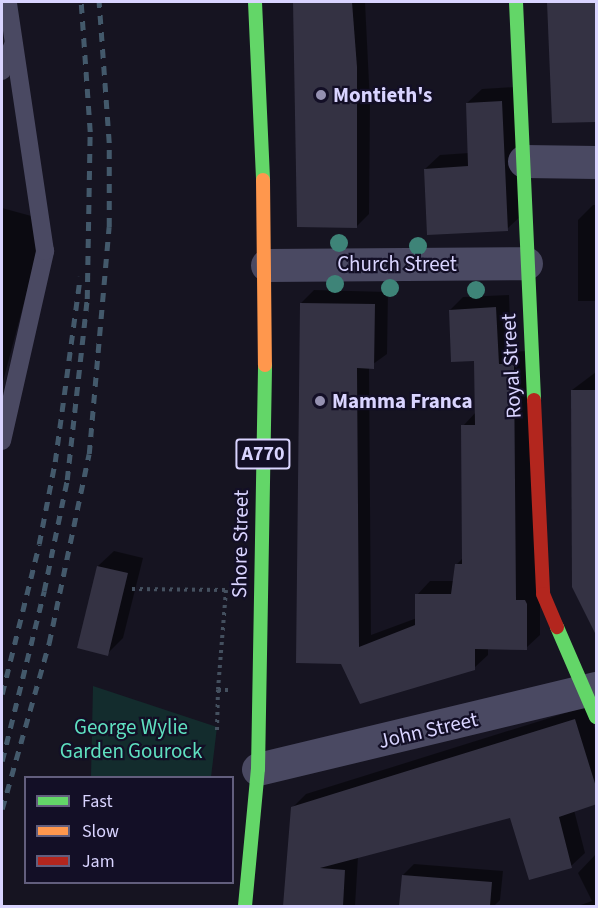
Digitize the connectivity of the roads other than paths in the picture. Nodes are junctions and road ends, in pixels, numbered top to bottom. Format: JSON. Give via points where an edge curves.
{"nodes":[{"id":1,"x":8,"y":2,"type":"edge"},
{"id":2,"x":255,"y":2,"type":"edge"},
{"id":3,"x":516,"y":2,"type":"edge"},
{"id":4,"x":13,"y":45,"type":"junction"},
{"id":5,"x":2,"y":70,"type":"edge"},
{"id":6,"x":524,"y":161,"type":"junction"},
{"id":7,"x":597,"y":162,"type":"edge"},
{"id":8,"x":526,"y":263,"type":"junction"},
{"id":9,"x":267,"y":265,"type":"junction"},
{"id":10,"x":2,"y":441,"type":"edge"},
{"id":11,"x":593,"y":700,"type":"edge"},
{"id":12,"x":258,"y":769,"type":"junction"},
{"id":13,"x":245,"y":906,"type":"edge"}],
"edges":[{"from":1,"to":4,"type":"lane"},
{"from":2,"to":9,"type":"main road","name":"Shore Street","number":"A770"},
{"from":3,"to":6,"type":"main road","name":"Royal Street"},
{"from":4,"to":5,"type":"lane"},
{"from":4,"to":10,"type":"lane","via":[[45,251]]},
{"from":6,"to":7,"type":"street"},
{"from":6,"to":8,"type":"main road","name":"Royal Street"},
{"from":8,"to":9,"type":"street","name":"Church Street"},
{"from":8,"to":11,"type":"main road","name":"Royal Street","via":[[543,594]]},
{"from":9,"to":12,"type":"main road","name":"Shore Street","number":"A770"},
{"from":11,"to":12,"type":"street","name":"John Street"},
{"from":12,"to":13,"type":"main road","name":"Shore Street","number":"A770"}]}
